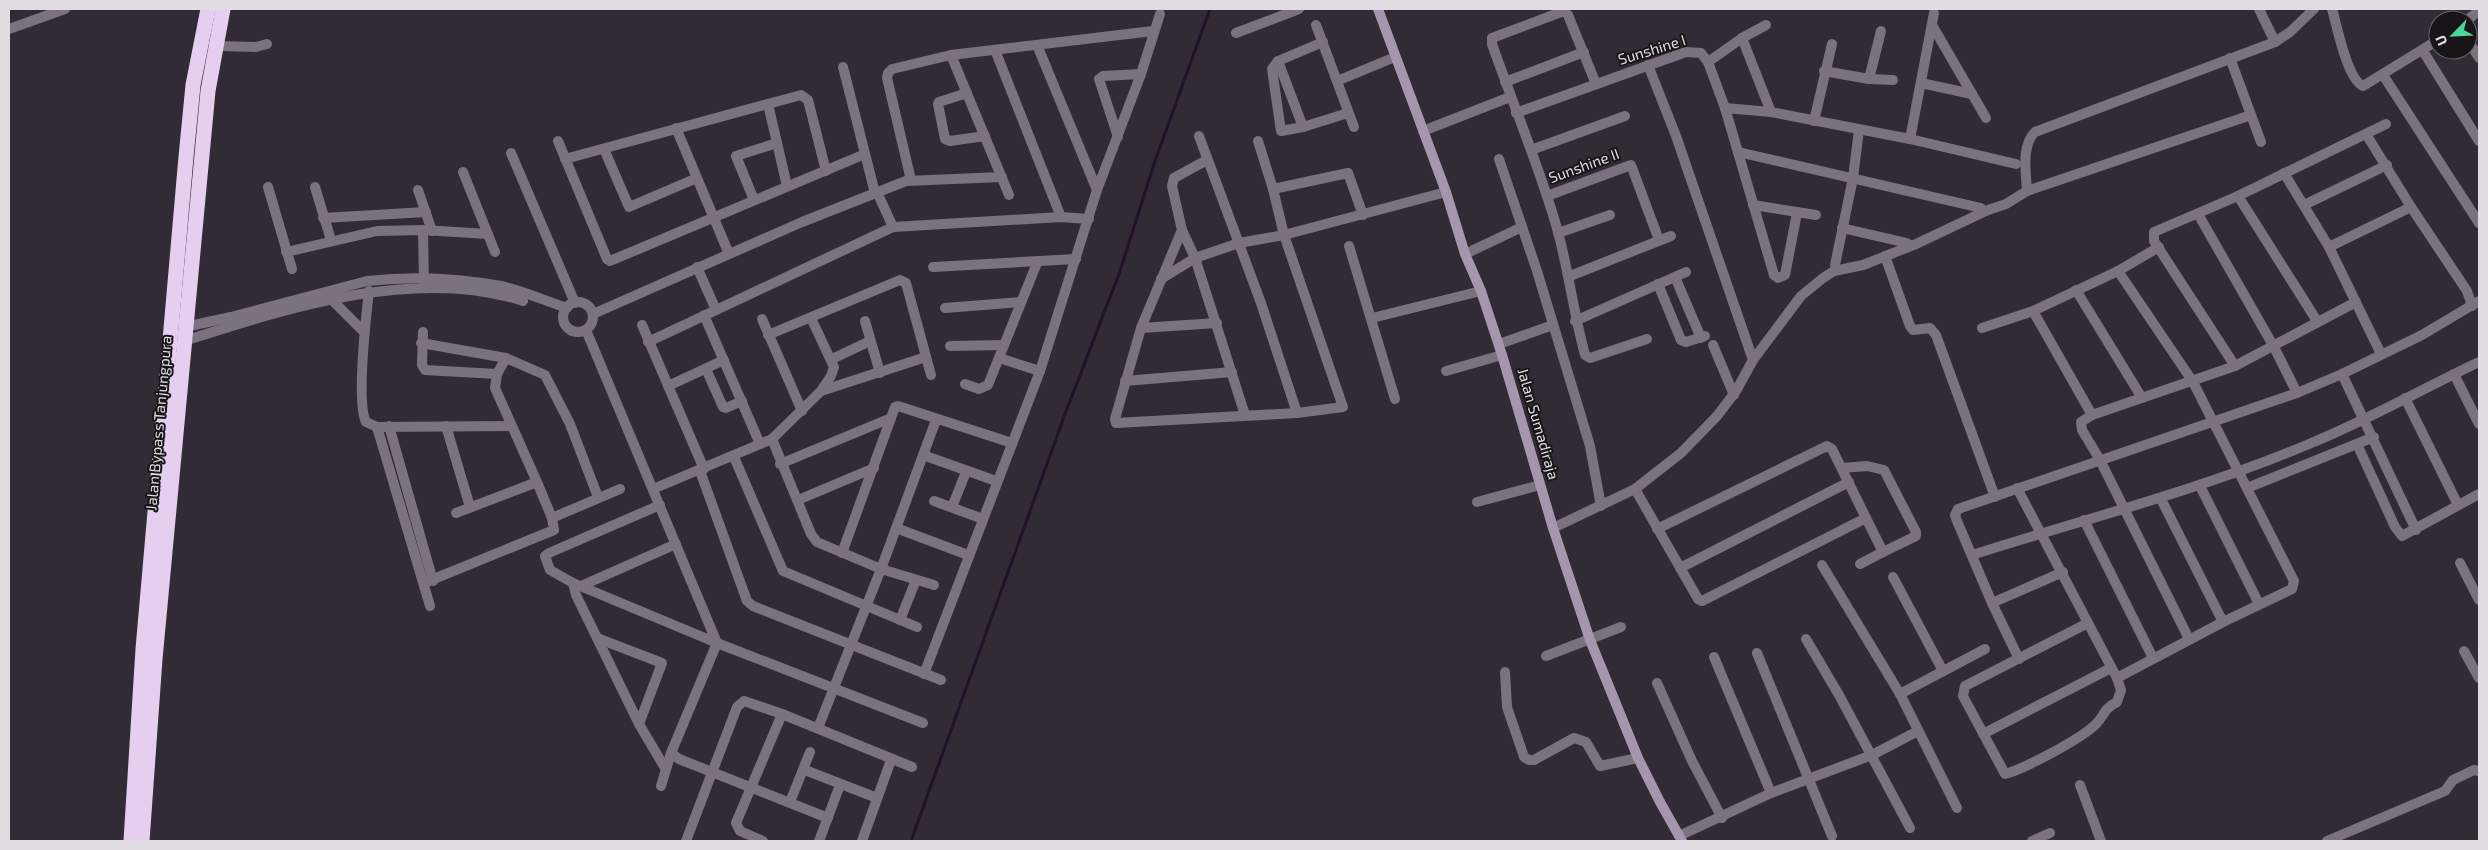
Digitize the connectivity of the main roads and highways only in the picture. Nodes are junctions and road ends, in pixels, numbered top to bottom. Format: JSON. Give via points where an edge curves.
{"nodes":[{"id":1,"x":208,"y":9,"type":"edge"},
{"id":2,"x":223,"y":9,"type":"edge"},
{"id":3,"x":131,"y":841,"type":"edge"},
{"id":4,"x":142,"y":841,"type":"edge"}],
"edges":[{"from":1,"to":3,"type":"highway","name":"Jalan Bypass Tanjungpura","via":[[190,112],[143,649]]},
{"from":2,"to":4,"type":"highway","name":"Jalan Bypass Tanjungpura","via":[[208,91],[184,334]]}]}
